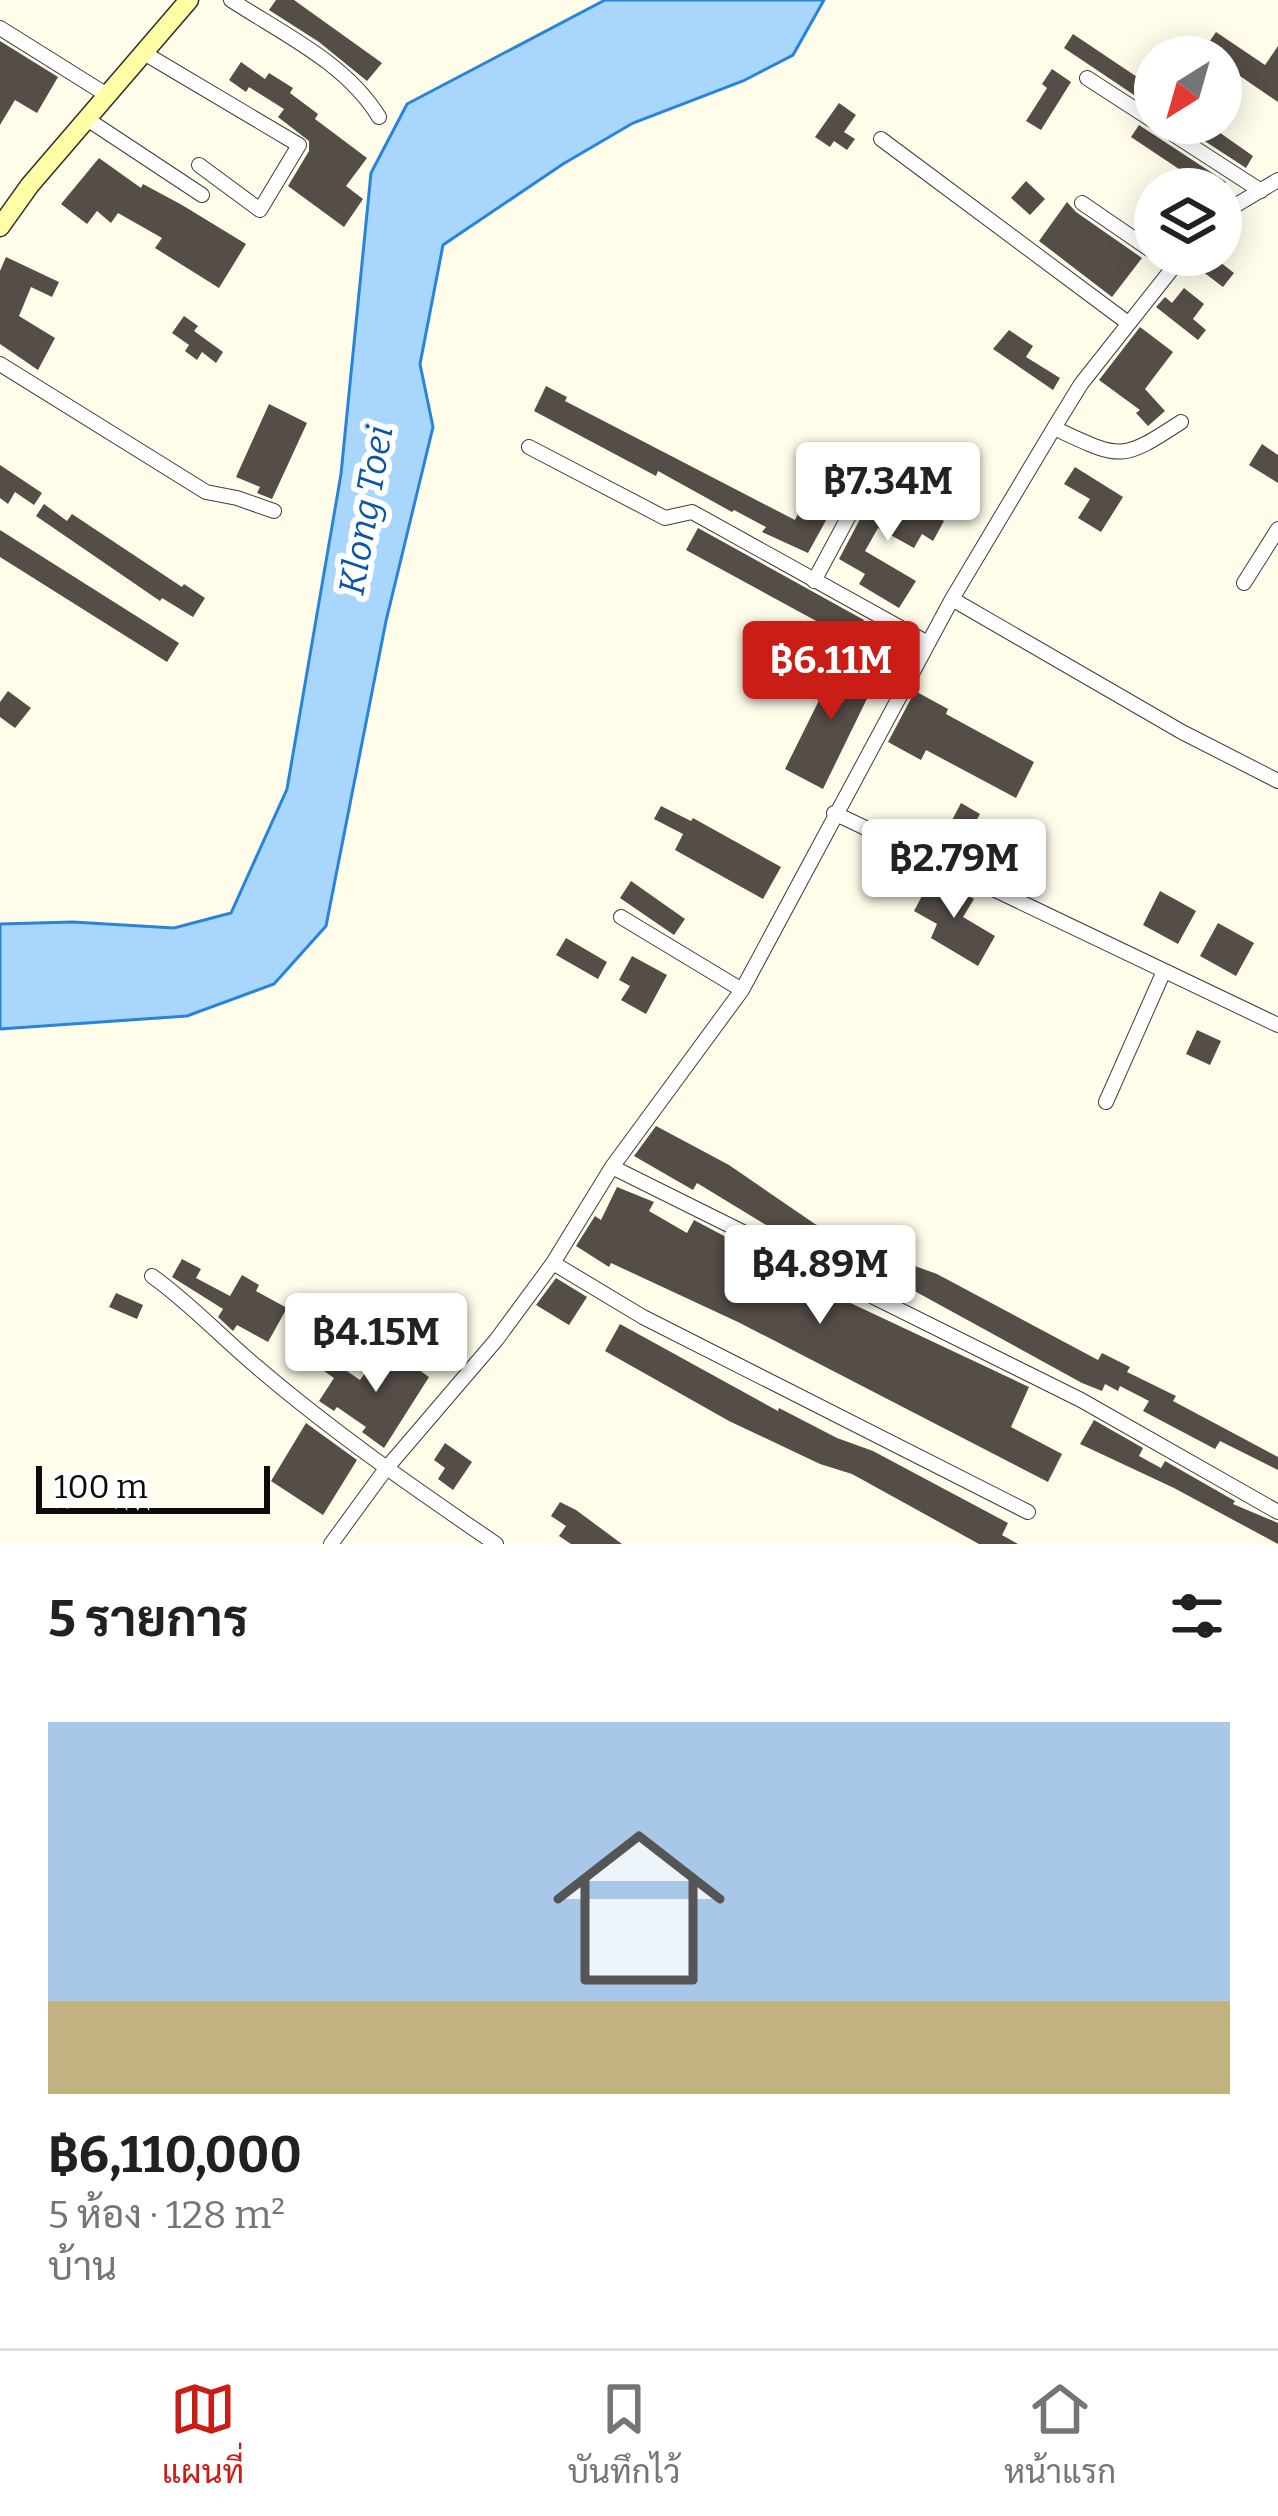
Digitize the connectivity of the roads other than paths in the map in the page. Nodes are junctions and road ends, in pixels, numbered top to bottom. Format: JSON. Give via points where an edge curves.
{"nodes":[{"id":1,"x":189,"y":0,"type":"edge"},
{"id":2,"x":231,"y":0,"type":"edge"},
{"id":3,"x":0,"y":28,"type":"edge"},
{"id":4,"x":143,"y":52,"type":"junction"},
{"id":5,"x":1087,"y":78,"type":"dead end"},
{"id":6,"x":107,"y":95,"type":"junction"},
{"id":7,"x":1134,"y":109,"type":"edge"},
{"id":8,"x":380,"y":117,"type":"dead end"},
{"id":9,"x":87,"y":119,"type":"junction"},
{"id":10,"x":881,"y":139,"type":"dead end"},
{"id":11,"x":1189,"y":144,"type":"edge"},
{"id":12,"x":199,"y":165,"type":"dead end"},
{"id":13,"x":1278,"y":180,"type":"edge"},
{"id":14,"x":1262,"y":191,"type":"junction"},
{"id":15,"x":202,"y":195,"type":"dead end"},
{"id":16,"x":1242,"y":202,"type":"edge"},
{"id":17,"x":1082,"y":203,"type":"dead end"},
{"id":18,"x":0,"y":227,"type":"edge"},
{"id":19,"x":1134,"y":239,"type":"edge"},
{"id":20,"x":1166,"y":276,"type":"edge"},
{"id":21,"x":1128,"y":323,"type":"junction"},
{"id":22,"x":0,"y":364,"type":"edge"},
{"id":23,"x":1181,"y":422,"type":"dead end"},
{"id":24,"x":1054,"y":428,"type":"junction"},
{"id":25,"x":529,"y":447,"type":"dead end"},
{"id":26,"x":858,"y":499,"type":"dead end"},
{"id":27,"x":274,"y":512,"type":"dead end"},
{"id":28,"x":1278,"y":529,"type":"edge"},
{"id":29,"x":814,"y":580,"type":"junction"},
{"id":30,"x":1244,"y":583,"type":"dead end"},
{"id":31,"x":952,"y":599,"type":"junction"},
{"id":32,"x":928,"y":643,"type":"junction"},
{"id":33,"x":1278,"y":781,"type":"edge"},
{"id":34,"x":834,"y":814,"type":"junction"},
{"id":35,"x":621,"y":917,"type":"dead end"},
{"id":36,"x":1164,"y":970,"type":"junction"},
{"id":37,"x":742,"y":989,"type":"junction"},
{"id":38,"x":1278,"y":1025,"type":"edge"},
{"id":39,"x":1106,"y":1102,"type":"dead end"},
{"id":40,"x":612,"y":1167,"type":"junction"},
{"id":41,"x":554,"y":1263,"type":"junction"},
{"id":42,"x":152,"y":1276,"type":"dead end"},
{"id":43,"x":385,"y":1470,"type":"junction"},
{"id":44,"x":1028,"y":1512,"type":"dead end"},
{"id":45,"x":1278,"y":1512,"type":"edge"},
{"id":46,"x":331,"y":1544,"type":"edge"},
{"id":47,"x":496,"y":1544,"type":"edge"}],
"edges":[{"from":1,"to":4,"type":"street"},
{"from":2,"to":8,"type":"street","via":[[342,73]]},
{"from":3,"to":6,"type":"street"},
{"from":4,"to":6,"type":"street"},
{"from":4,"to":12,"type":"street","via":[[299,145],[260,210]]},
{"from":5,"to":7,"type":"street"},
{"from":6,"to":9,"type":"street"},
{"from":9,"to":15,"type":"street"},
{"from":9,"to":18,"type":"street"},
{"from":10,"to":21,"type":"street"},
{"from":11,"to":14,"type":"street"},
{"from":13,"to":14,"type":"street"},
{"from":14,"to":16,"type":"street"},
{"from":17,"to":19,"type":"street"},
{"from":20,"to":21,"type":"street"},
{"from":21,"to":24,"type":"street"},
{"from":22,"to":27,"type":"street","via":[[206,492]]},
{"from":23,"to":24,"type":"street","via":[[1132,453]]},
{"from":24,"to":31,"type":"street"},
{"from":25,"to":29,"type":"street","via":[[665,518],[692,512]]},
{"from":26,"to":29,"type":"street"},
{"from":28,"to":30,"type":"street"},
{"from":29,"to":32,"type":"street"},
{"from":31,"to":32,"type":"street"},
{"from":31,"to":33,"type":"street"},
{"from":32,"to":34,"type":"street"},
{"from":34,"to":36,"type":"street"},
{"from":34,"to":37,"type":"street"},
{"from":35,"to":37,"type":"street"},
{"from":36,"to":38,"type":"street"},
{"from":36,"to":39,"type":"street"},
{"from":37,"to":40,"type":"street"},
{"from":40,"to":41,"type":"street"},
{"from":40,"to":45,"type":"street","via":[[1081,1400]]},
{"from":41,"to":43,"type":"street"},
{"from":41,"to":44,"type":"street"},
{"from":42,"to":43,"type":"street"},
{"from":43,"to":46,"type":"street"},
{"from":43,"to":47,"type":"street"}]}
